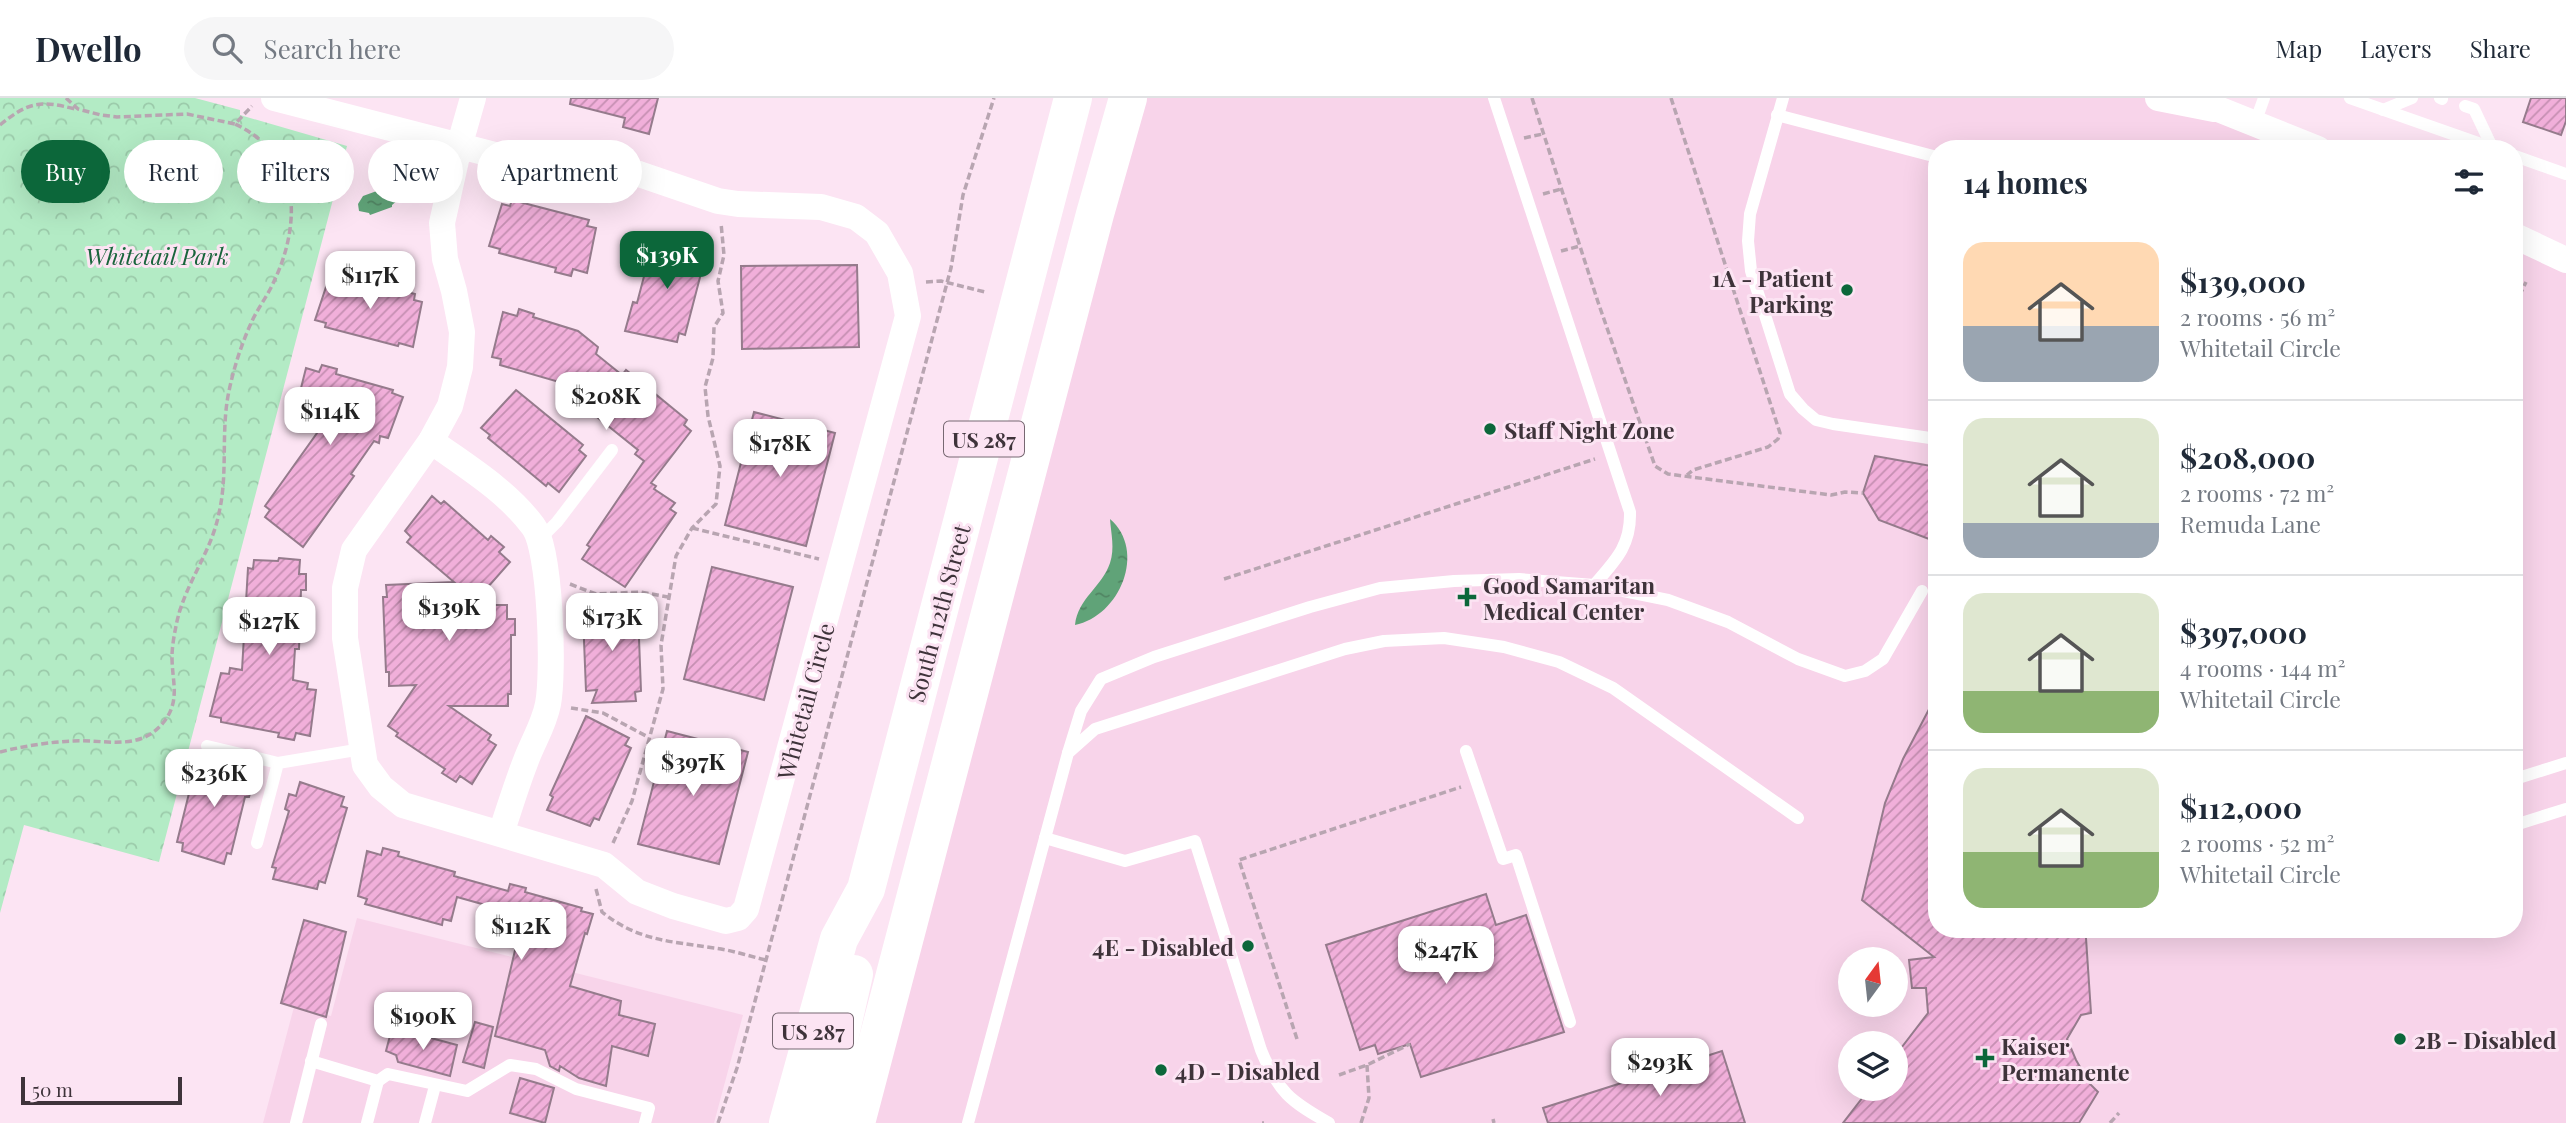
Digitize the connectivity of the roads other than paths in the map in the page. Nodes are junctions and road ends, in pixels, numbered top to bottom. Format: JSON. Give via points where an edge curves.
{"nodes":[{"id":1,"x":274,"y":98,"type":"edge"},
{"id":2,"x":473,"y":98,"type":"edge"},
{"id":3,"x":1073,"y":98,"type":"edge"},
{"id":4,"x":1128,"y":98,"type":"edge"},
{"id":5,"x":1494,"y":98,"type":"edge"},
{"id":6,"x":1783,"y":98,"type":"edge"},
{"id":7,"x":2158,"y":98,"type":"edge"},
{"id":8,"x":2264,"y":98,"type":"edge"},
{"id":9,"x":2350,"y":98,"type":"edge"},
{"id":10,"x":2412,"y":98,"type":"edge"},
{"id":11,"x":2208,"y":104,"type":"edge"},
{"id":12,"x":2465,"y":106,"type":"dead end"},
{"id":13,"x":2383,"y":110,"type":"junction"},
{"id":14,"x":1777,"y":116,"type":"junction"},
{"id":15,"x":2255,"y":123,"type":"junction"},
{"id":16,"x":433,"y":140,"type":"edge"},
{"id":17,"x":461,"y":140,"type":"edge"},
{"id":18,"x":2296,"y":140,"type":"edge"},
{"id":19,"x":2471,"y":140,"type":"edge"},
{"id":20,"x":2490,"y":140,"type":"edge"},
{"id":21,"x":463,"y":148,"type":"edge"},
{"id":22,"x":1928,"y":155,"type":"edge"},
{"id":23,"x":2523,"y":159,"type":"edge"},
{"id":24,"x":2566,"y":174,"type":"edge"},
{"id":25,"x":446,"y":203,"type":"edge"},
{"id":26,"x":2523,"y":240,"type":"edge"},
{"id":27,"x":2566,"y":260,"type":"edge"},
{"id":28,"x":1928,"y":438,"type":"edge"},
{"id":29,"x":431,"y":441,"type":"junction"},
{"id":30,"x":612,"y":450,"type":"dead end"},
{"id":31,"x":539,"y":540,"type":"junction"},
{"id":32,"x":1594,"y":585,"type":"junction"},
{"id":33,"x":1922,"y":590,"type":"dead end"},
{"id":34,"x":207,"y":746,"type":"dead end"},
{"id":35,"x":362,"y":749,"type":"junction"},
{"id":36,"x":1466,"y":751,"type":"dead end"},
{"id":37,"x":1068,"y":753,"type":"junction"},
{"id":38,"x":278,"y":763,"type":"junction"},
{"id":39,"x":2566,"y":763,"type":"edge"},
{"id":40,"x":2523,"y":776,"type":"edge"},
{"id":41,"x":2566,"y":809,"type":"edge"},
{"id":42,"x":1798,"y":818,"type":"dead end"},
{"id":43,"x":2523,"y":822,"type":"edge"},
{"id":44,"x":501,"y":833,"type":"junction"},
{"id":45,"x":1045,"y":838,"type":"junction"},
{"id":46,"x":257,"y":843,"type":"dead end"},
{"id":47,"x":866,"y":889,"type":"junction"},
{"id":48,"x":1570,"y":1022,"type":"dead end"},
{"id":49,"x":321,"y":1024,"type":"dead end"},
{"id":50,"x":311,"y":1062,"type":"junction"},
{"id":51,"x":378,"y":1080,"type":"junction"},
{"id":52,"x":435,"y":1086,"type":"junction"},
{"id":53,"x":296,"y":1123,"type":"edge"},
{"id":54,"x":367,"y":1123,"type":"edge"},
{"id":55,"x":425,"y":1123,"type":"edge"},
{"id":56,"x":645,"y":1123,"type":"edge"},
{"id":57,"x":788,"y":1123,"type":"edge"},
{"id":58,"x":820,"y":1123,"type":"edge"},
{"id":59,"x":856,"y":1123,"type":"edge"},
{"id":60,"x":968,"y":1123,"type":"edge"},
{"id":61,"x":1329,"y":1123,"type":"edge"}],
"edges":[{"from":1,"to":16,"type":"street","name":"Whitetail Circle"},
{"from":2,"to":17,"type":"street"},
{"from":3,"to":47,"type":"main road","name":"South 112th Street","number":"US 287"},
{"from":4,"to":59,"type":"main road","number":"US 287"},
{"from":5,"to":32,"type":"lane","via":[[1630,512],[1625,546]]},
{"from":6,"to":14,"type":"lane"},
{"from":7,"to":11,"type":"street"},
{"from":8,"to":15,"type":"lane"},
{"from":9,"to":13,"type":"lane"},
{"from":10,"to":13,"type":"lane"},
{"from":11,"to":15,"type":"street"},
{"from":12,"to":20,"type":"lane","via":[[2474,109]]},
{"from":13,"to":19,"type":"lane"},
{"from":14,"to":22,"type":"lane"},
{"from":14,"to":28,"type":"lane","via":[[1750,214],[1748,241],[1751,271],[1790,394],[1816,420]]},
{"from":15,"to":18,"type":"street"},
{"from":21,"to":44,"type":"street","name":"Whitetail Circle","via":[[510,159],[639,174],[718,201],[821,207],[856,217],[877,233],[900,273],[908,316],[747,909],[726,921],[673,906],[637,892],[604,865]]},
{"from":23,"to":24,"type":"lane"},
{"from":25,"to":29,"type":"street","name":"Whitetail Circle","via":[[442,223],[444,259],[462,332],[460,368],[450,406]]},
{"from":26,"to":27,"type":"street"},
{"from":29,"to":31,"type":"street","via":[[503,493],[535,528]]},
{"from":29,"to":35,"type":"street","name":"Whitetail Circle","via":[[354,550],[350,563],[345,638]]},
{"from":30,"to":31,"type":"lane"},
{"from":31,"to":44,"type":"street","via":[[547,581],[548,704]]},
{"from":32,"to":33,"type":"lane","via":[[1668,600],[1845,676],[1865,671],[1883,659]]},
{"from":32,"to":37,"type":"lane","via":[[1519,579],[1454,581],[1380,588],[1310,607],[1154,657],[1101,679],[1081,711]]},
{"from":34,"to":38,"type":"lane"},
{"from":35,"to":38,"type":"lane"},
{"from":35,"to":44,"type":"street","name":"Whitetail Circle","via":[[365,765],[403,805]]},
{"from":36,"to":48,"type":"lane","via":[[1503,859],[1516,855]]},
{"from":37,"to":42,"type":"lane","via":[[1095,729],[1345,649],[1384,641],[1444,638],[1559,662],[1613,688]]},
{"from":37,"to":45,"type":"lane"},
{"from":38,"to":46,"type":"lane"},
{"from":39,"to":40,"type":"lane"},
{"from":41,"to":43,"type":"lane"},
{"from":45,"to":60,"type":"lane"},
{"from":45,"to":61,"type":"lane","via":[[1125,861],[1195,841],[1270,1073],[1288,1097]]},
{"from":47,"to":57,"type":"main road","name":"South 112th Street","number":"US 287","via":[[839,939]]},
{"from":47,"to":58,"type":"main road","via":[[861,938]]},
{"from":49,"to":50,"type":"lane"},
{"from":50,"to":51,"type":"lane"},
{"from":50,"to":53,"type":"lane"},
{"from":51,"to":52,"type":"lane","via":[[388,1074]]},
{"from":51,"to":54,"type":"lane"},
{"from":52,"to":55,"type":"lane"},
{"from":52,"to":56,"type":"lane","via":[[467,1091],[510,1065],[536,1069],[576,1089],[649,1108]]}]}
